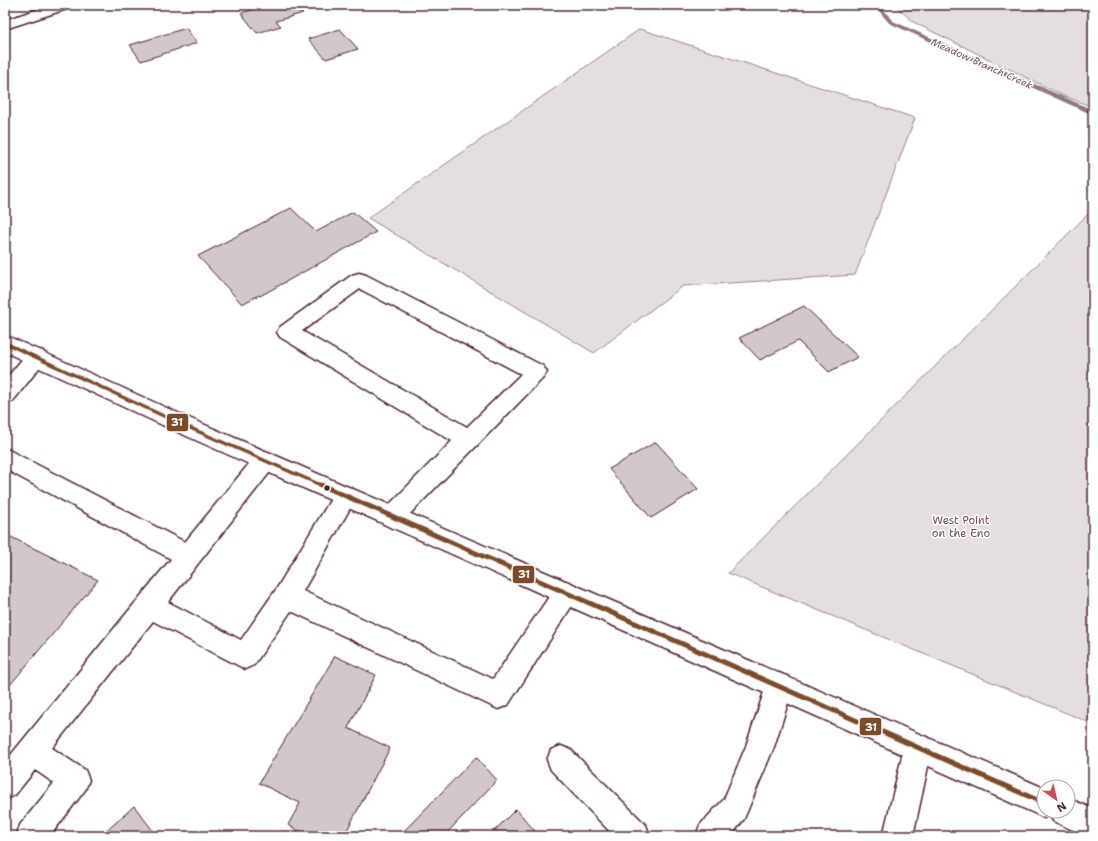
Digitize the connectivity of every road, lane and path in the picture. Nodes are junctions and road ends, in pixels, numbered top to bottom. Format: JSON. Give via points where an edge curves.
{"nodes":[{"id":1,"x":65,"y":5,"type":"edge"},
{"id":2,"x":5,"y":25,"type":"edge"},
{"id":3,"x":5,"y":343,"type":"edge"},
{"id":4,"x":36,"y":357,"type":"junction"},
{"id":5,"x":5,"y":395,"type":"edge"},
{"id":6,"x":469,"y":440,"type":"junction"},
{"id":7,"x":5,"y":458,"type":"edge"},
{"id":8,"x":265,"y":461,"type":"junction"},
{"id":9,"x":345,"y":496,"type":"junction"},
{"id":10,"x":392,"y":517,"type":"junction"},
{"id":11,"x":189,"y":556,"type":"junction"},
{"id":12,"x":566,"y":593,"type":"junction"},
{"id":13,"x":286,"y":596,"type":"junction"},
{"id":14,"x":150,"y":606,"type":"junction"},
{"id":15,"x":779,"y":687,"type":"junction"},
{"id":16,"x":918,"y":748,"type":"junction"},
{"id":17,"x":32,"y":752,"type":"junction"},
{"id":18,"x":561,"y":760,"type":"dead end"},
{"id":19,"x":5,"y":785,"type":"edge"},
{"id":20,"x":1036,"y":800,"type":"edge"},
{"id":21,"x":1076,"y":817,"type":"edge"},
{"id":22,"x":1093,"y":824,"type":"edge"},
{"id":23,"x":31,"y":836,"type":"edge"},
{"id":24,"x":635,"y":836,"type":"edge"},
{"id":25,"x":711,"y":836,"type":"edge"},
{"id":26,"x":898,"y":836,"type":"edge"}],
"edges":[{"from":1,"to":2,"type":"main road"},
{"from":3,"to":4,"type":"main road"},
{"from":4,"to":5,"type":"main road"},
{"from":4,"to":8,"type":"main road"},
{"from":6,"to":6,"type":"main road","via":[[536,372],[358,280],[287,332]]},
{"from":6,"to":10,"type":"main road"},
{"from":7,"to":11,"type":"main road"},
{"from":8,"to":9,"type":"main road"},
{"from":8,"to":11,"type":"main road"},
{"from":9,"to":10,"type":"main road"},
{"from":9,"to":13,"type":"main road"},
{"from":10,"to":12,"type":"main road"},
{"from":11,"to":14,"type":"main road"},
{"from":12,"to":13,"type":"main road","via":[[498,695]]},
{"from":12,"to":15,"type":"main road"},
{"from":13,"to":14,"type":"main road","via":[[245,656]]},
{"from":14,"to":17,"type":"main road"},
{"from":15,"to":16,"type":"main road"},
{"from":15,"to":25,"type":"main road","via":[[760,747],[734,809]]},
{"from":16,"to":20,"type":"main road"},
{"from":16,"to":26,"type":"main road"},
{"from":17,"to":19,"type":"main road"},
{"from":17,"to":23,"type":"main road","via":[[75,780]]},
{"from":18,"to":24,"type":"main road"},
{"from":21,"to":22,"type":"main road"}]}
